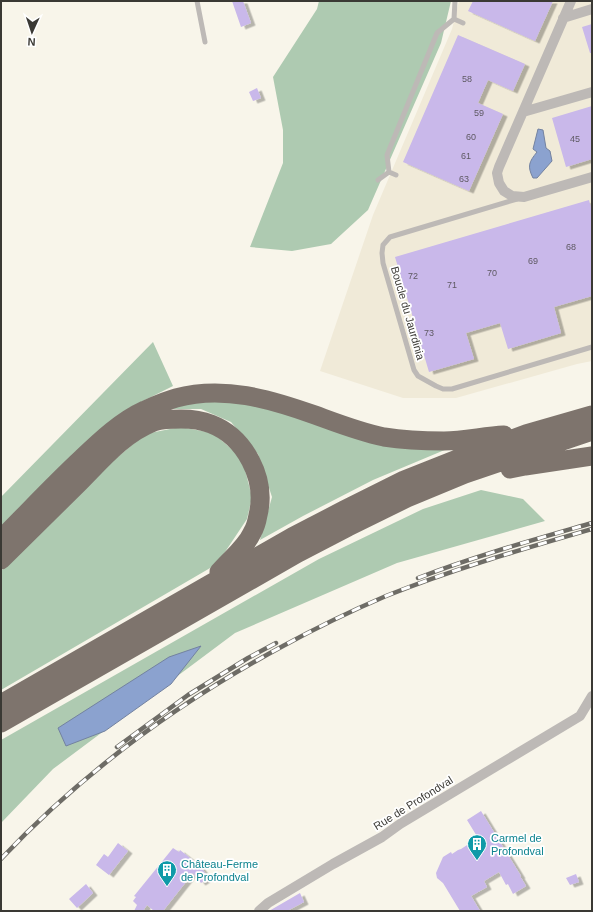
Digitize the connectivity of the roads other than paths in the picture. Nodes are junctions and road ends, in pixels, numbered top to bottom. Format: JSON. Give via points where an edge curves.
{"nodes":[{"id":1,"x":197,"y":1,"type":"edge"},
{"id":2,"x":456,"y":1,"type":"edge"},
{"id":3,"x":571,"y":1,"type":"edge"},
{"id":4,"x":592,"y":9,"type":"edge"},
{"id":5,"x":563,"y":18,"type":"junction"},
{"id":6,"x":454,"y":19,"type":"junction"},
{"id":7,"x":464,"y":23,"type":"dead end"},
{"id":8,"x":205,"y":42,"type":"dead end"},
{"id":9,"x":592,"y":92,"type":"edge"},
{"id":10,"x":523,"y":112,"type":"junction"},
{"id":11,"x":389,"y":172,"type":"junction"},
{"id":12,"x":396,"y":175,"type":"dead end"},
{"id":13,"x":592,"y":177,"type":"edge"},
{"id":14,"x":378,"y":180,"type":"dead end"},
{"id":15,"x":524,"y":197,"type":"junction"},
{"id":16,"x":592,"y":347,"type":"edge"},
{"id":17,"x":592,"y":415,"type":"edge"},
{"id":18,"x":592,"y":431,"type":"edge"},
{"id":19,"x":526,"y":434,"type":"junction"},
{"id":20,"x":592,"y":456,"type":"edge"},
{"id":21,"x":465,"y":474,"type":"junction"},
{"id":22,"x":1,"y":539,"type":"edge"},
{"id":23,"x":1,"y":560,"type":"edge"},
{"id":24,"x":210,"y":584,"type":"junction"},
{"id":25,"x":592,"y":696,"type":"edge"},
{"id":26,"x":1,"y":704,"type":"edge"},
{"id":27,"x":1,"y":723,"type":"edge"},
{"id":28,"x":259,"y":911,"type":"edge"}],
"edges":[{"from":1,"to":8,"type":"lane"},
{"from":2,"to":6,"type":"lane"},
{"from":3,"to":5,"type":"street"},
{"from":4,"to":5,"type":"street"},
{"from":5,"to":10,"type":"street"},
{"from":6,"to":7,"type":"lane"},
{"from":6,"to":11,"type":"lane","via":[[438,33],[428,55],[387,155]]},
{"from":9,"to":10,"type":"street"},
{"from":10,"to":15,"type":"street","via":[[497,173],[504,191],[512,196]]},
{"from":11,"to":12,"type":"lane"},
{"from":11,"to":14,"type":"lane"},
{"from":13,"to":15,"type":"street"},
{"from":15,"to":16,"type":"lane","name":"Boucle du Jaurdinia","via":[[390,237],[383,245],[383,263],[414,370],[418,376],[443,390],[452,389]]},
{"from":17,"to":19,"type":"highway"},
{"from":18,"to":21,"type":"highway"},
{"from":19,"to":22,"type":"highway","via":[[445,441],[383,437],[267,399],[235,393],[204,393],[175,398],[144,411],[101,440]]},
{"from":19,"to":24,"type":"highway","via":[[404,480],[292,537]]},
{"from":20,"to":21,"type":"highway","via":[[492,473]]},
{"from":21,"to":27,"type":"highway","via":[[407,498],[298,553]]},
{"from":23,"to":24,"type":"highway","via":[[113,449],[134,432],[155,422],[194,419],[210,424],[238,442],[256,473],[260,493],[258,514],[252,533]]},
{"from":24,"to":26,"type":"highway"},
{"from":25,"to":28,"type":"street","name":"Rue de Profondval","via":[[580,716]]}]}
